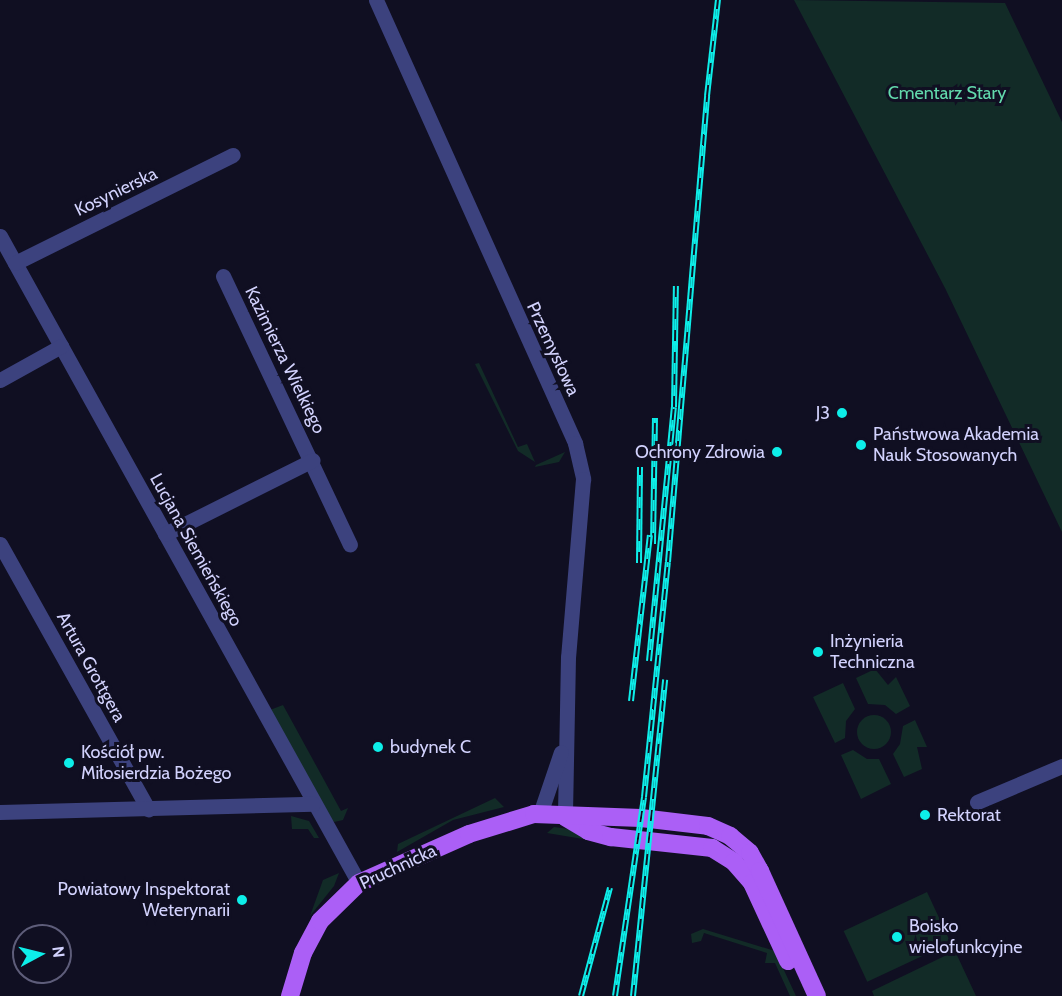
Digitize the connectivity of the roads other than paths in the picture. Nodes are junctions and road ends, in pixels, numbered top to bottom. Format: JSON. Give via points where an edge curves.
{"nodes":[{"id":1,"x":376,"y":0,"type":"edge"},
{"id":2,"x":233,"y":155,"type":"dead end"},
{"id":3,"x":0,"y":236,"type":"edge"},
{"id":4,"x":15,"y":263,"type":"junction"},
{"id":5,"x":223,"y":276,"type":"dead end"},
{"id":6,"x":61,"y":346,"type":"junction"},
{"id":7,"x":0,"y":380,"type":"edge"},
{"id":8,"x":313,"y":460,"type":"junction"},
{"id":9,"x":165,"y":534,"type":"junction"},
{"id":10,"x":0,"y":544,"type":"edge"},
{"id":11,"x":350,"y":544,"type":"dead end"},
{"id":12,"x":565,"y":738,"type":"junction"},
{"id":13,"x":1062,"y":766,"type":"edge"},
{"id":14,"x":977,"y":802,"type":"dead end"},
{"id":15,"x":314,"y":804,"type":"junction"},
{"id":16,"x":148,"y":809,"type":"junction"},
{"id":17,"x":0,"y":812,"type":"edge"},
{"id":18,"x":540,"y":814,"type":"junction"},
{"id":19,"x":564,"y":817,"type":"junction"},
{"id":20,"x":358,"y":883,"type":"junction"},
{"id":21,"x":290,"y":996,"type":"edge"},
{"id":22,"x":804,"y":996,"type":"edge"},
{"id":23,"x":817,"y":996,"type":"edge"}],
"edges":[{"from":1,"to":12,"type":"street","name":"Przemysłowa","via":[[575,442],[583,479]]},
{"from":2,"to":4,"type":"street","name":"Kosynierska"},
{"from":3,"to":4,"type":"street","name":"Lucjana Siemieńskiego"},
{"from":4,"to":6,"type":"street","name":"Lucjana Siemieńskiego"},
{"from":5,"to":8,"type":"street","name":"Kazimierza Wielkiego"},
{"from":6,"to":7,"type":"street"},
{"from":6,"to":9,"type":"street","name":"Lucjana Siemieńskiego"},
{"from":8,"to":9,"type":"street","name":"Kazimierza Wielkiego"},
{"from":8,"to":11,"type":"street","name":"Kazimierza Wielkiego"},
{"from":9,"to":15,"type":"street","name":"Lucjana Siemieńskiego"},
{"from":10,"to":16,"type":"street","name":"Artura Grottgera"},
{"from":12,"to":18,"type":"street"},
{"from":12,"to":19,"type":"street","via":[[568,798]]},
{"from":13,"to":14,"type":"street"},
{"from":15,"to":16,"type":"street"},
{"from":15,"to":20,"type":"street","name":"Lucjana Siemieńskiego"},
{"from":16,"to":17,"type":"street"},
{"from":18,"to":19,"type":"main road","name":"Pruchnicka"},
{"from":18,"to":20,"type":"main road","name":"Pruchnicka","via":[[515,817],[469,834]]},
{"from":19,"to":22,"type":"main road","name":"Pruchnicka","via":[[588,831],[611,837],[712,848],[734,862],[752,883]]},
{"from":19,"to":23,"type":"main road","name":"Pruchnicka","via":[[641,818],[708,826],[730,836],[750,853],[760,871]]},
{"from":20,"to":21,"type":"main road","name":"Pruchnicka","via":[[320,921],[303,953]]}]}
